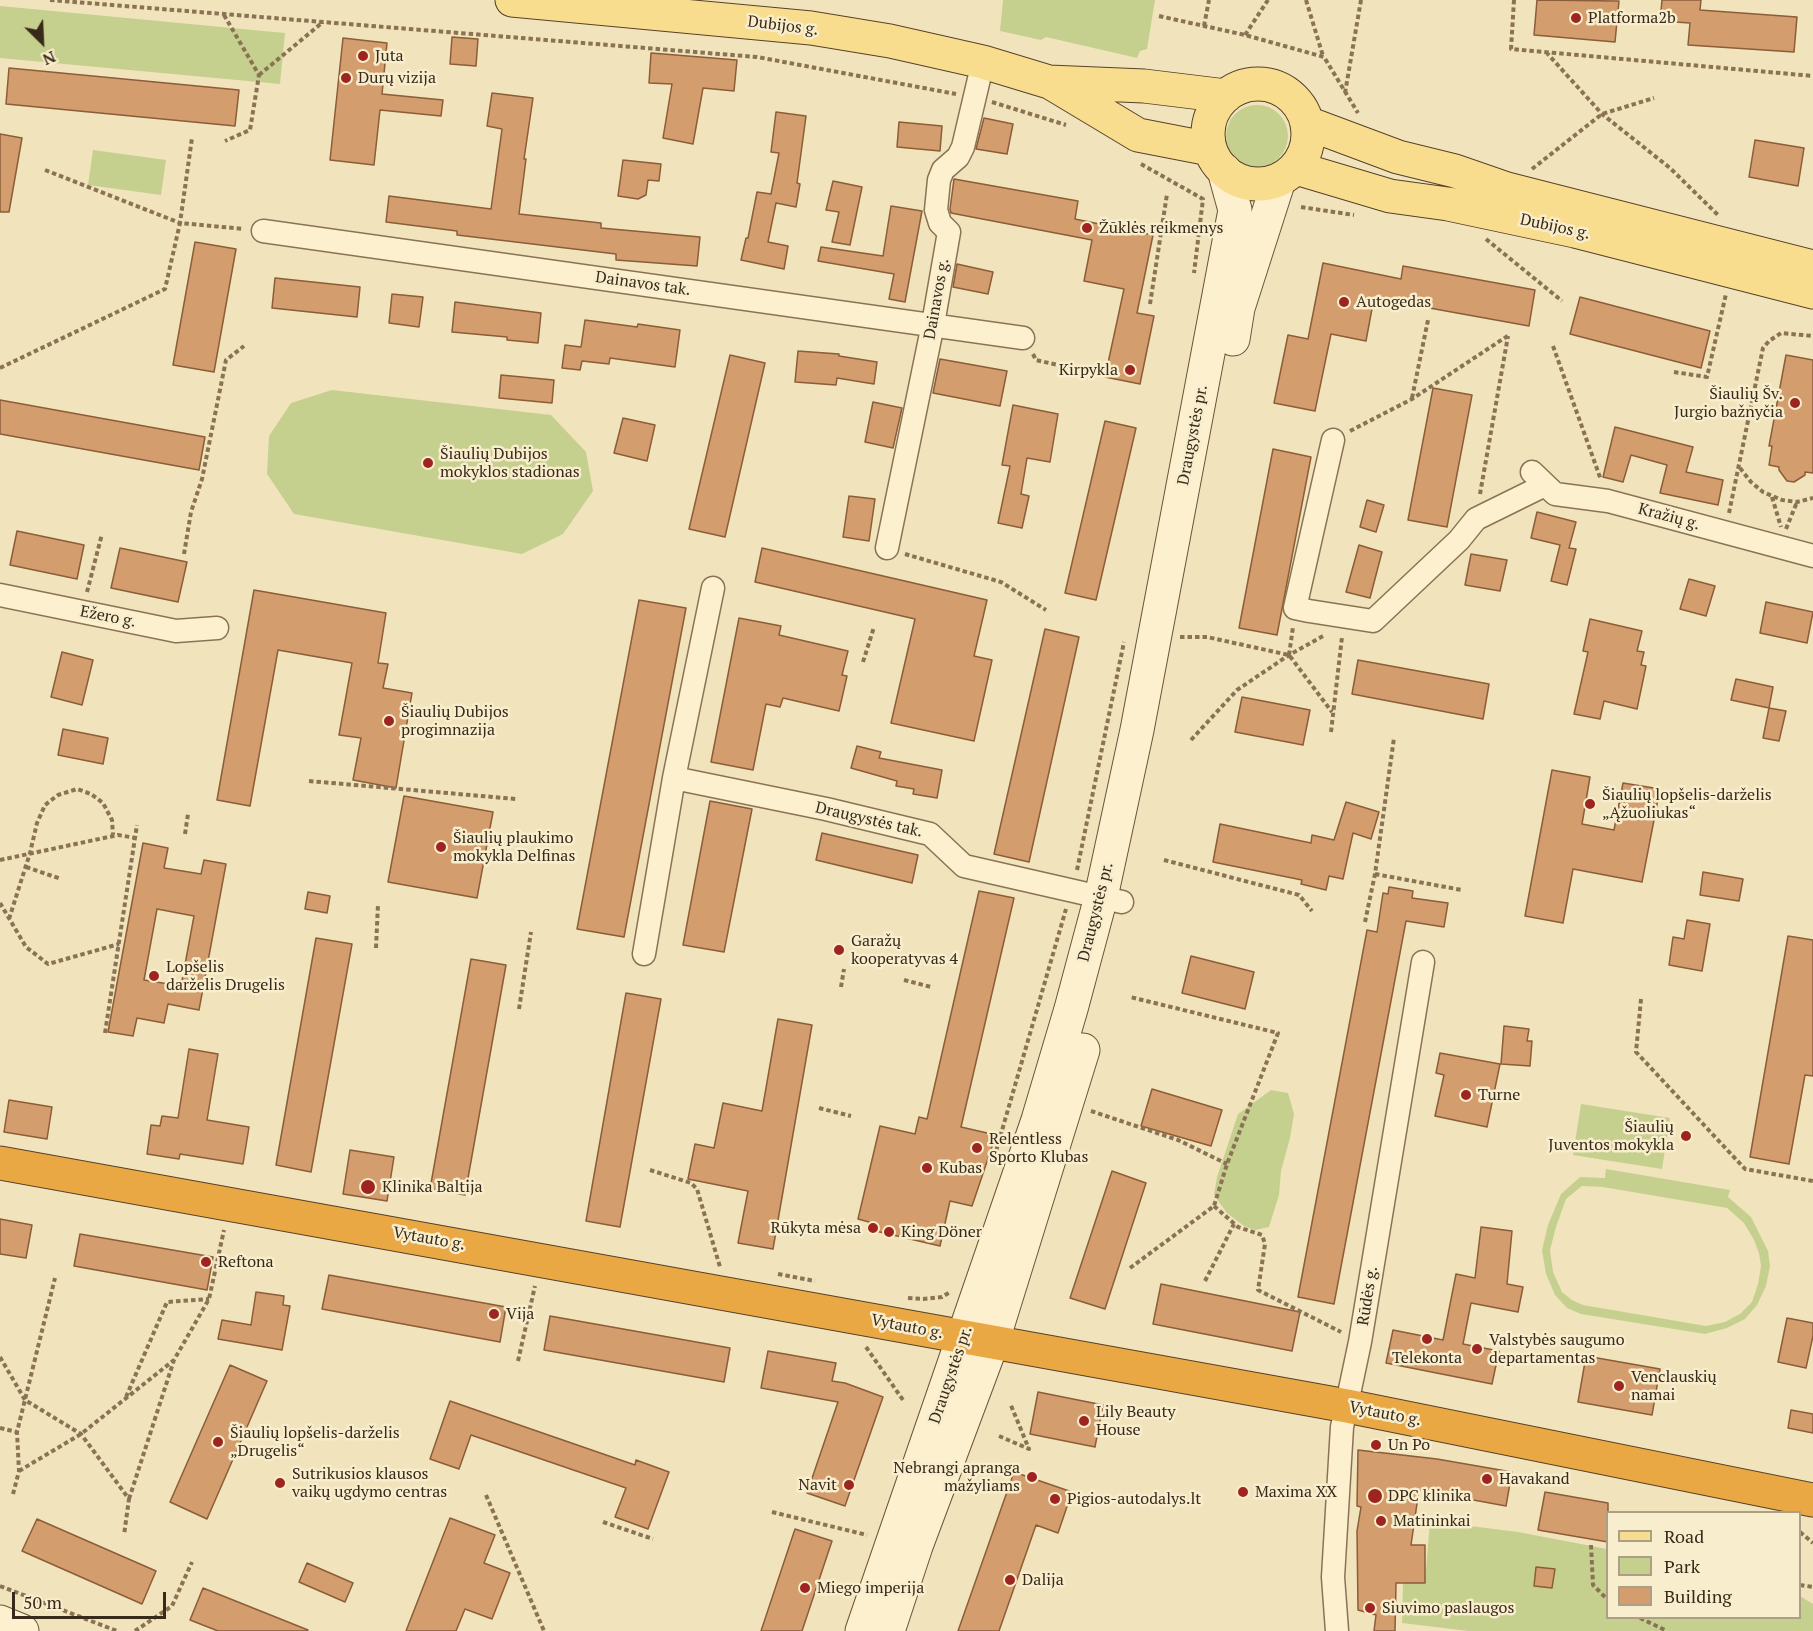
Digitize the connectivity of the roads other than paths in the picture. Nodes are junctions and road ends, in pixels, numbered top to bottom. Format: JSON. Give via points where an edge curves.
{"nodes":[{"id":1,"x":512,"y":0,"type":"edge"},
{"id":2,"x":983,"y":62,"type":"junction"},
{"id":3,"x":1049,"y":82,"type":"junction"},
{"id":4,"x":1226,"y":96,"type":"junction"},
{"id":5,"x":1307,"y":123,"type":"junction"},
{"id":6,"x":1217,"y":160,"type":"junction"},
{"id":7,"x":1287,"y":174,"type":"junction"},
{"id":8,"x":263,"y":231,"type":"road end"},
{"id":9,"x":1813,"y":267,"type":"edge"},
{"id":10,"x":1813,"y":292,"type":"edge"},
{"id":11,"x":933,"y":324,"type":"junction"},
{"id":12,"x":1023,"y":338,"type":"road end"},
{"id":13,"x":1333,"y":440,"type":"road end"},
{"id":14,"x":887,"y":548,"type":"road end"},
{"id":15,"x":1813,"y":556,"type":"edge"},
{"id":16,"x":713,"y":588,"type":"dead end"},
{"id":17,"x":0,"y":595,"type":"edge"},
{"id":18,"x":217,"y":628,"type":"dead end"},
{"id":19,"x":674,"y":778,"type":"junction"},
{"id":20,"x":1099,"y":897,"type":"junction"},
{"id":21,"x":644,"y":954,"type":"dead end"},
{"id":22,"x":1423,"y":963,"type":"dead end"},
{"id":23,"x":0,"y":1163,"type":"edge"},
{"id":24,"x":978,"y":1341,"type":"junction"},
{"id":25,"x":1347,"y":1406,"type":"junction"},
{"id":26,"x":1813,"y":1500,"type":"edge"},
{"id":27,"x":0,"y":1622,"type":"edge"},
{"id":28,"x":22,"y":1631,"type":"edge"},
{"id":29,"x":862,"y":1631,"type":"edge"},
{"id":30,"x":888,"y":1631,"type":"edge"},
{"id":31,"x":1337,"y":1631,"type":"edge"}],
"edges":[{"from":1,"to":2,"type":"main road","name":"Dubijos g.","via":[[811,28]]},
{"from":2,"to":3,"type":"main road","name":"Dubijos g."},
{"from":2,"to":11,"type":"street","name":"Dainavos g.","via":[[963,147],[939,180],[936,210],[940,223],[949,232]]},
{"from":3,"to":4,"type":"main road","name":"Dubijos g.","via":[[1144,86]]},
{"from":3,"to":6,"type":"main road","name":"Dubijos g.","via":[[1138,135]]},
{"from":4,"to":5,"type":"main road","via":[[1246,86],[1280,88],[1298,103]]},
{"from":4,"to":6,"type":"main road","via":[[1209,126]]},
{"from":5,"to":7,"type":"main road","via":[[1307,147]]},
{"from":5,"to":9,"type":"main road","name":"Dubijos g.","via":[[1398,157],[1507,189]]},
{"from":6,"to":7,"type":"main road","via":[[1240,181],[1260,184]]},
{"from":6,"to":20,"type":"main road","name":"Draugystės pr.","via":[[1235,210],[1139,719]]},
{"from":7,"to":10,"type":"main road","name":"Dubijos g.","via":[[1575,231]]},
{"from":7,"to":20,"type":"main road","name":"Draugystės pr.","via":[[1238,308],[1177,637]]},
{"from":8,"to":11,"type":"street","name":"Dainavos tak."},
{"from":11,"to":12,"type":"street","name":"Dainavos tak."},
{"from":11,"to":14,"type":"street","name":"Dainavos g."},
{"from":13,"to":15,"type":"street","name":"Kražių g.","via":[[1295,608],[1345,621],[1373,621],[1476,519],[1538,478],[1555,494],[1608,501]]},
{"from":16,"to":19,"type":"street"},
{"from":17,"to":18,"type":"street","name":"Ežero g.","via":[[176,631]]},
{"from":19,"to":20,"type":"street","name":"Draugystės tak.","via":[[930,834],[964,866]]},
{"from":19,"to":21,"type":"street"},
{"from":20,"to":24,"type":"main road","name":"Draugystės pr.","via":[[1093,1014],[1061,1125]]},
{"from":22,"to":25,"type":"street","name":"Rūdės g."},
{"from":23,"to":24,"type":"highway","name":"Vytauto g.","via":[[542,1259],[727,1276]]},
{"from":24,"to":25,"type":"highway","name":"Vytauto g."},
{"from":24,"to":29,"type":"main road","name":"Draugystės pr.","via":[[894,1541]]},
{"from":24,"to":30,"type":"main road","name":"Draugystės pr."},
{"from":25,"to":26,"type":"highway","name":"Vytauto g."},
{"from":25,"to":31,"type":"street","name":"Rūdės g.","via":[[1342,1427],[1333,1577]]},
{"from":27,"to":28,"type":"main road"}]}
